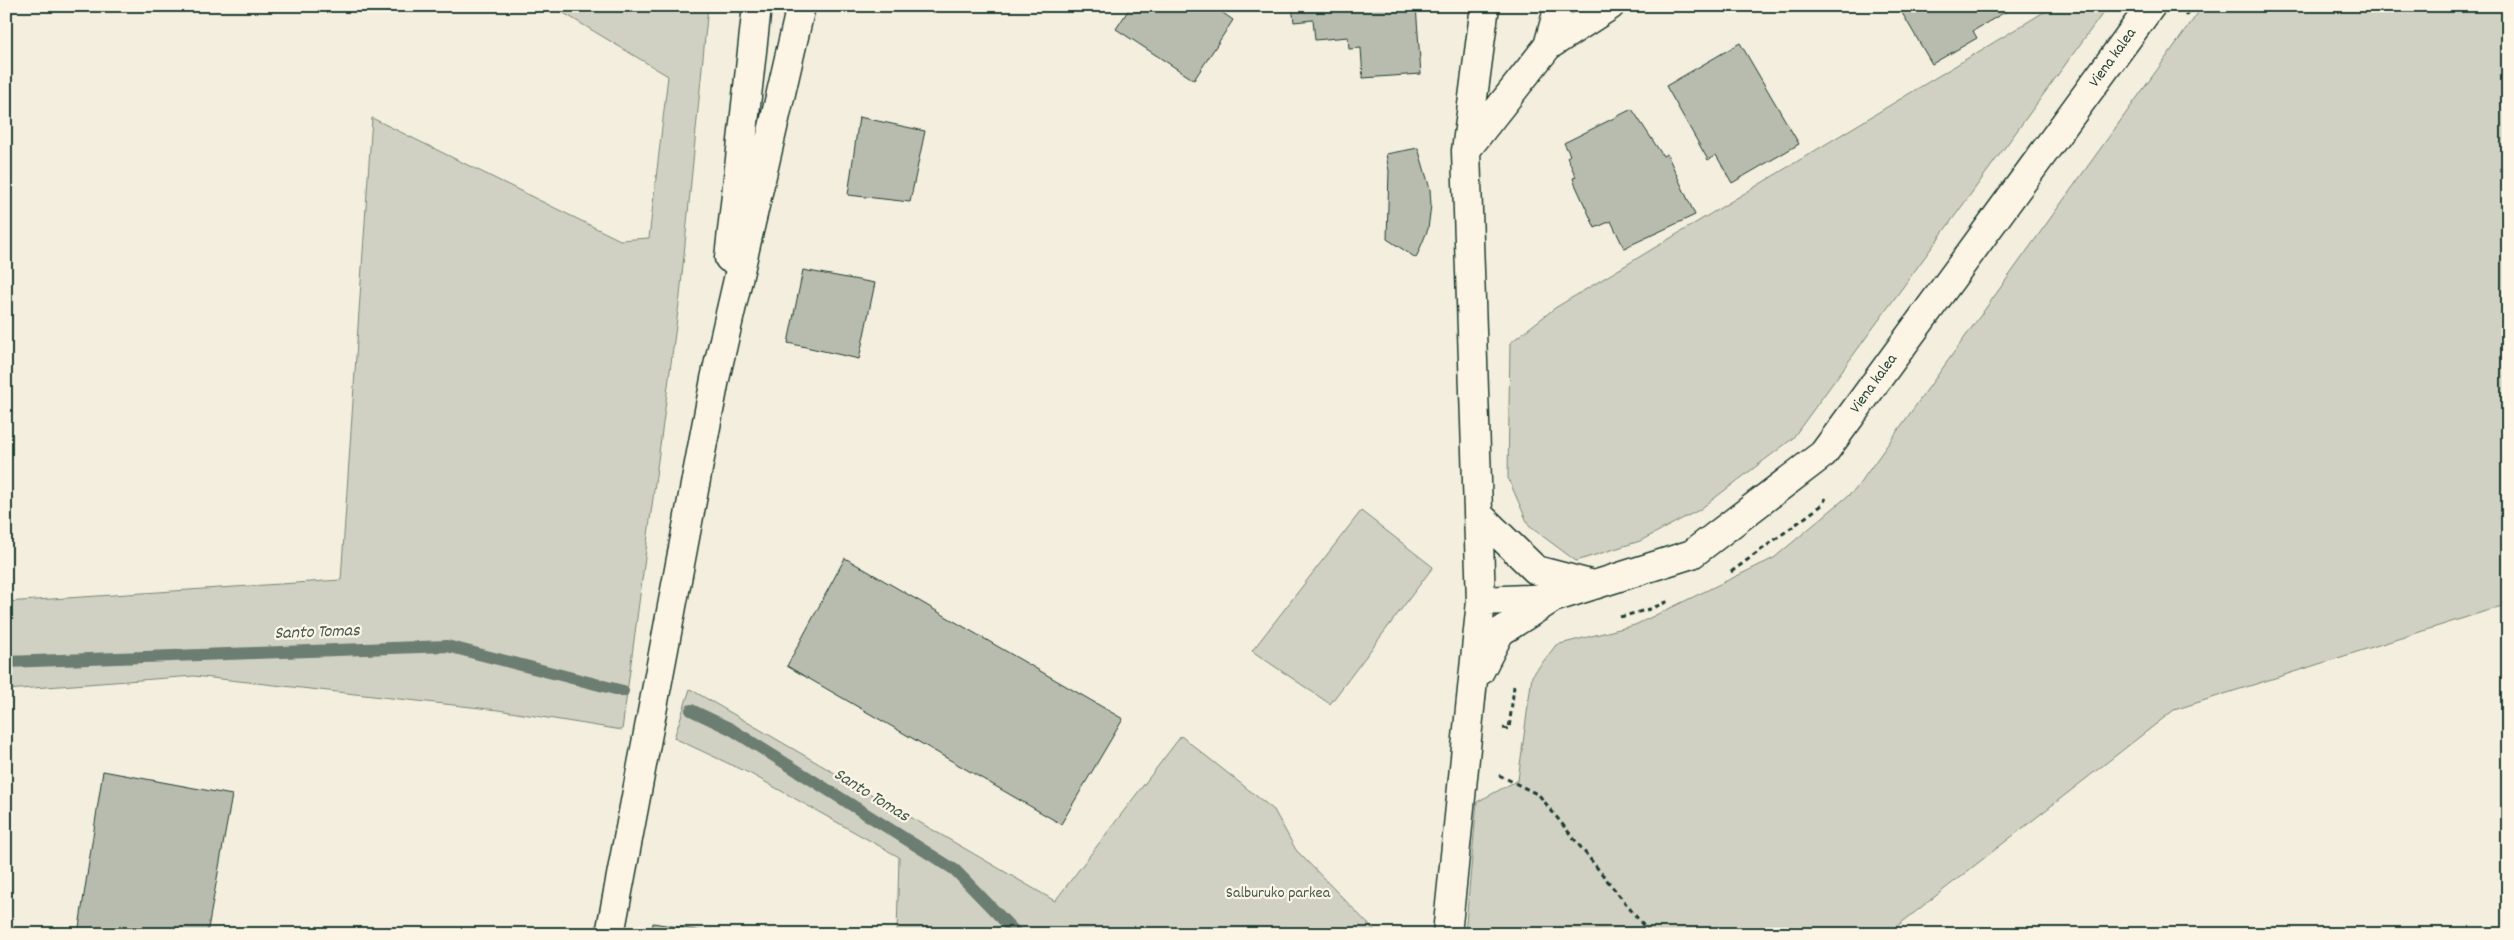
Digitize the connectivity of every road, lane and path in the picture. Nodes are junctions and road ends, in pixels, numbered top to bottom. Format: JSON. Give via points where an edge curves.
{"nodes":[{"id":1,"x":757,"y":6,"type":"edge"},
{"id":2,"x":802,"y":6,"type":"edge"},
{"id":3,"x":1485,"y":6,"type":"edge"},
{"id":4,"x":1558,"y":6,"type":"edge"},
{"id":5,"x":1610,"y":6,"type":"edge"},
{"id":6,"x":2151,"y":6,"type":"edge"},
{"id":7,"x":1548,"y":46,"type":"junction"},
{"id":8,"x":1466,"y":151,"type":"junction"},
{"id":9,"x":715,"y":379,"type":"junction"},
{"id":10,"x":1478,"y":514,"type":"junction"},
{"id":11,"x":1594,"y":585,"type":"junction"},
{"id":12,"x":1553,"y":598,"type":"junction"},
{"id":13,"x":1481,"y":600,"type":"junction"},
{"id":14,"x":1473,"y":685,"type":"junction"},
{"id":15,"x":1465,"y":776,"type":"junction"},
{"id":16,"x":610,"y":934,"type":"edge"},
{"id":17,"x":1447,"y":934,"type":"edge"},
{"id":18,"x":1650,"y":934,"type":"edge"}],
"edges":[{"from":1,"to":9,"type":"street"},
{"from":2,"to":9,"type":"street"},
{"from":3,"to":8,"type":"street"},
{"from":4,"to":7,"type":"street"},
{"from":5,"to":7,"type":"street"},
{"from":6,"to":11,"type":"street","name":"Viena kalea","via":[[1823,454],[1692,554]]},
{"from":7,"to":8,"type":"street"},
{"from":8,"to":10,"type":"street"},
{"from":9,"to":16,"type":"street"},
{"from":10,"to":11,"type":"street","via":[[1536,570]]},
{"from":10,"to":13,"type":"street"},
{"from":11,"to":12,"type":"street","name":"Viena kalea"},
{"from":12,"to":13,"type":"street","name":"Viena kalea"},
{"from":12,"to":14,"type":"street","via":[[1500,632]]},
{"from":13,"to":14,"type":"street"},
{"from":14,"to":15,"type":"street"},
{"from":15,"to":17,"type":"street"},
{"from":15,"to":18,"type":"path","via":[[1496,773],[1539,795]]}]}
